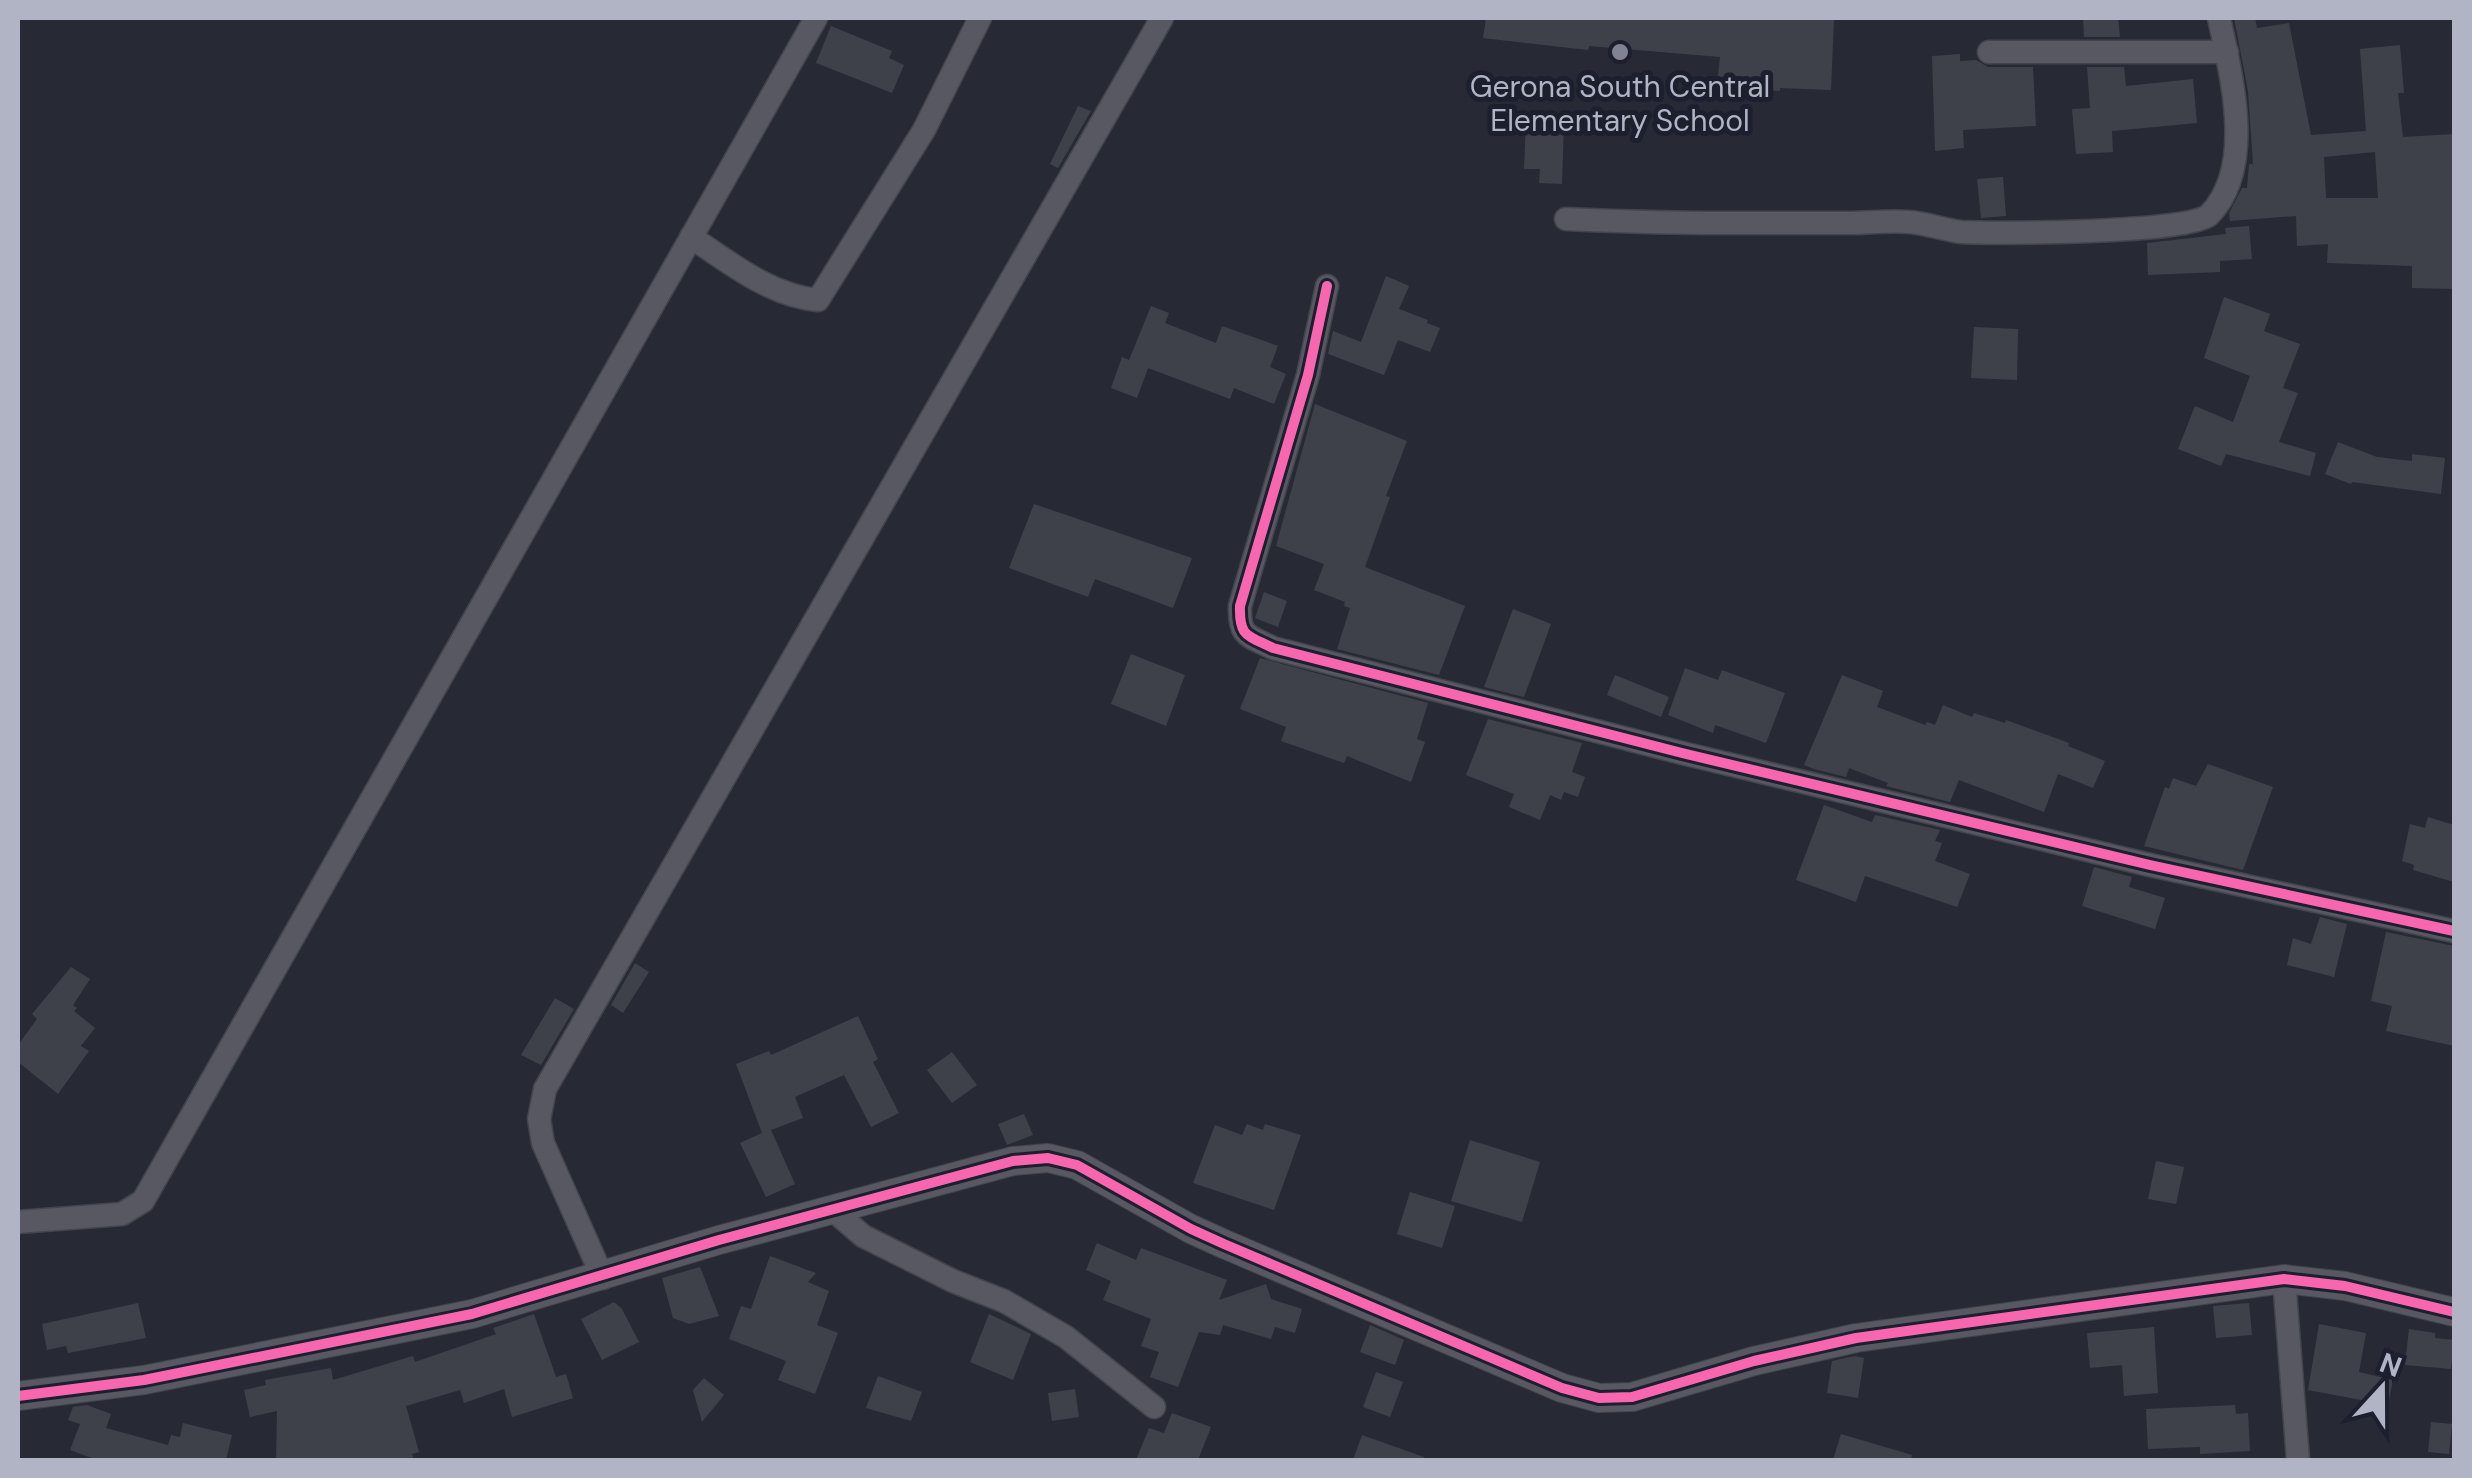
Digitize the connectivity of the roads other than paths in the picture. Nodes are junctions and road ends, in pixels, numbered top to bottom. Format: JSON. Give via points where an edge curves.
{"nodes":[{"id":1,"x":816,"y":18,"type":"edge"},
{"id":2,"x":980,"y":18,"type":"edge"},
{"id":3,"x":1162,"y":18,"type":"edge"},
{"id":4,"x":2220,"y":18,"type":"edge"},
{"id":5,"x":1989,"y":52,"type":"dead end"},
{"id":6,"x":2226,"y":52,"type":"junction"},
{"id":7,"x":1566,"y":219,"type":"dead end"},
{"id":8,"x":691,"y":237,"type":"junction"},
{"id":9,"x":1327,"y":286,"type":"dead end"},
{"id":10,"x":2454,"y":931,"type":"edge"},
{"id":11,"x":833,"y":1210,"type":"junction"},
{"id":12,"x":18,"y":1222,"type":"edge"},
{"id":13,"x":603,"y":1278,"type":"junction"},
{"id":14,"x":2284,"y":1279,"type":"junction"},
{"id":15,"x":2454,"y":1312,"type":"edge"},
{"id":16,"x":18,"y":1396,"type":"edge"},
{"id":17,"x":1154,"y":1407,"type":"dead end"},
{"id":18,"x":2298,"y":1460,"type":"edge"}],
"edges":[{"from":1,"to":8,"type":"street"},
{"from":2,"to":8,"type":"street","via":[[924,130],[818,300],[749,276]]},
{"from":3,"to":13,"type":"street","via":[[545,1089],[543,1142]]},
{"from":4,"to":6,"type":"street"},
{"from":5,"to":6,"type":"street"},
{"from":6,"to":7,"type":"street","via":[[2238,155],[2207,218],[2187,224],[1976,232],[1907,222]]},
{"from":8,"to":12,"type":"street","via":[[143,1201],[122,1214]]},
{"from":9,"to":10,"type":"street","via":[[1308,375],[1240,606],[1244,635],[1682,753]]},
{"from":11,"to":13,"type":"street"},
{"from":11,"to":14,"type":"street","via":[[1013,1161],[1048,1158],[1077,1165],[1208,1236],[1599,1398],[1632,1396],[1856,1338]]},
{"from":11,"to":17,"type":"street","via":[[862,1236],[1066,1337]]},
{"from":13,"to":16,"type":"street","via":[[472,1314],[144,1380]]},
{"from":14,"to":15,"type":"street"},
{"from":14,"to":18,"type":"street"}]}
